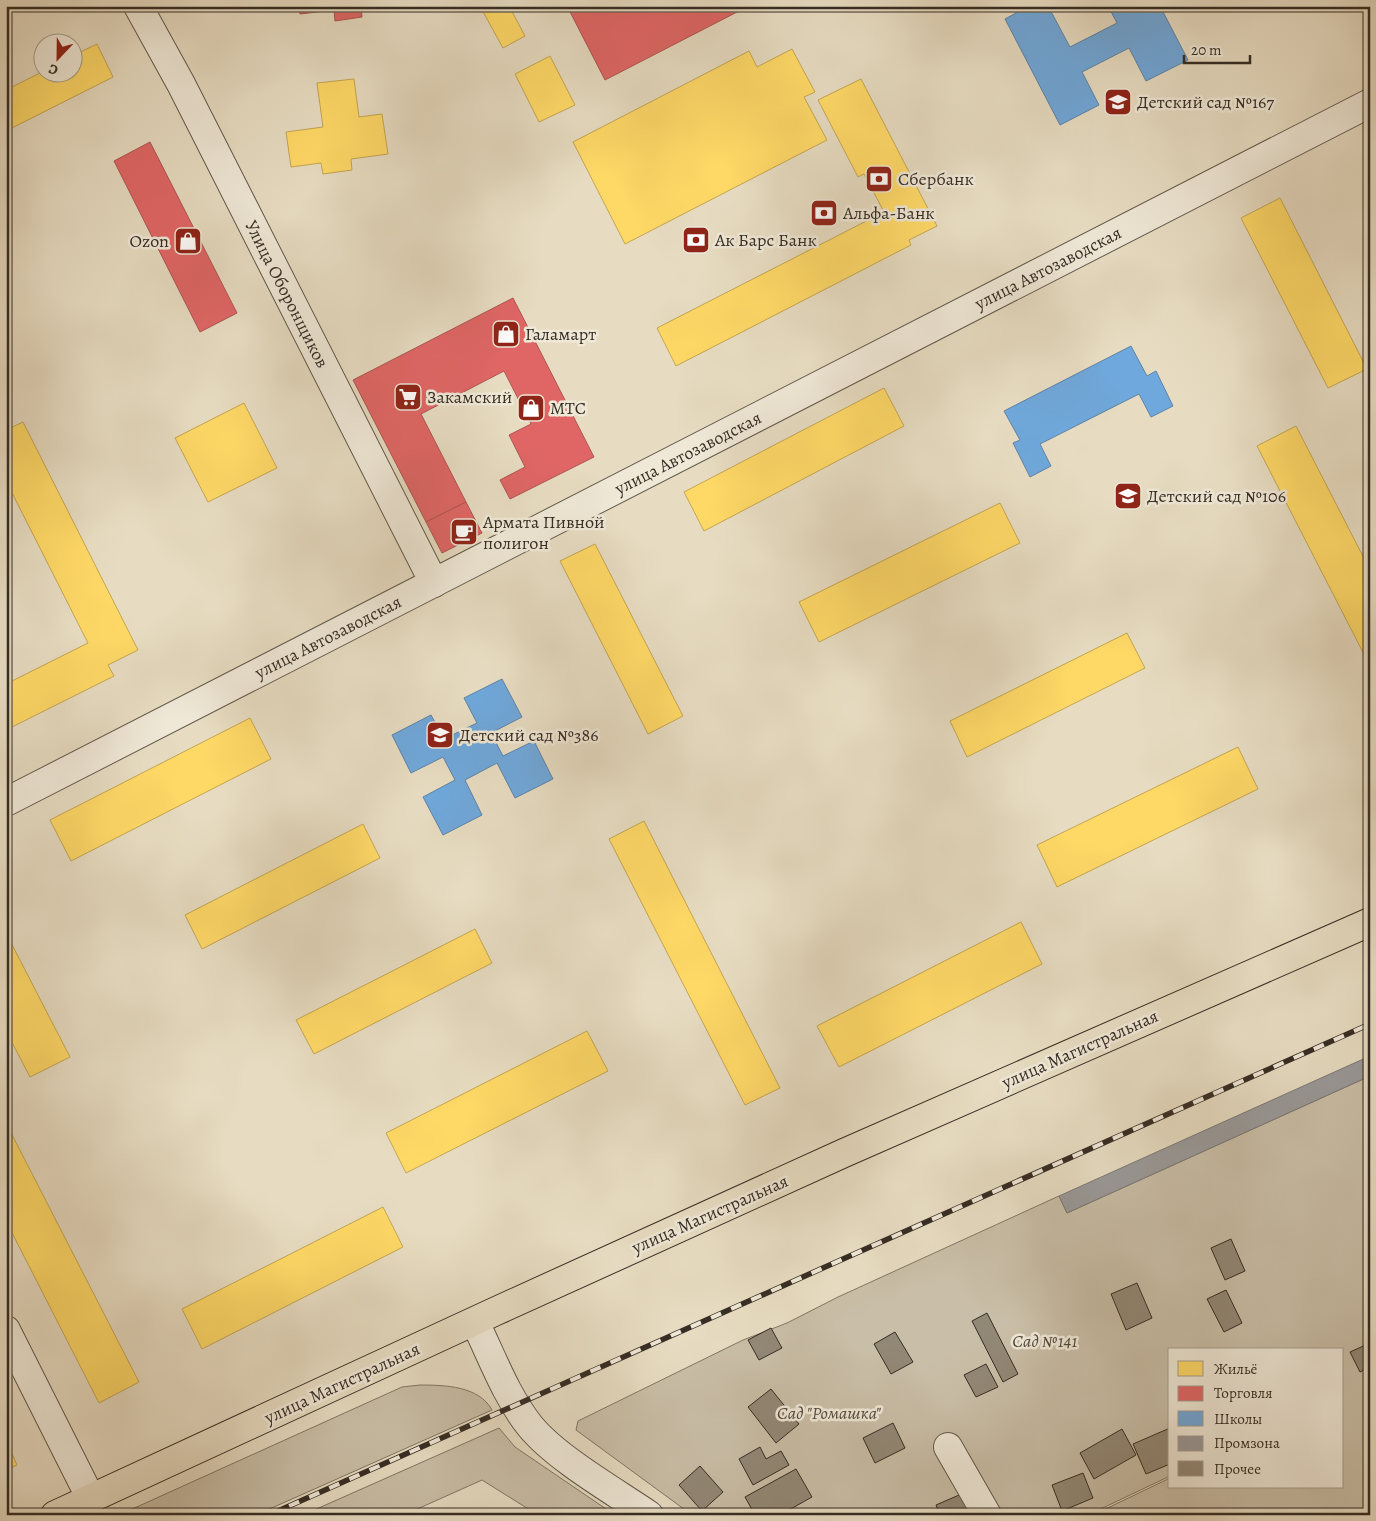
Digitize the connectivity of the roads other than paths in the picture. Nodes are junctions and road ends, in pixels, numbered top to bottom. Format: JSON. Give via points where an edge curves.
{"nodes":[{"id":1,"x":138,"y":6,"type":"edge"},
{"id":2,"x":1370,"y":103,"type":"edge"},
{"id":3,"x":434,"y":582,"type":"junction"},
{"id":4,"x":6,"y":802,"type":"edge"},
{"id":5,"x":1370,"y":922,"type":"edge"},
{"id":6,"x":475,"y":1322,"type":"junction"},
{"id":7,"x":6,"y":1330,"type":"edge"},
{"id":8,"x":948,"y":1447,"type":"dead end"},
{"id":9,"x":90,"y":1499,"type":"junction"},
{"id":10,"x":55,"y":1515,"type":"edge"},
{"id":11,"x":649,"y":1515,"type":"edge"},
{"id":12,"x":987,"y":1515,"type":"edge"}],
"edges":[{"from":1,"to":3,"type":"street","name":"Улица Оборонщиков","via":[[181,84]]},
{"from":2,"to":3,"type":"street","name":"улица Автозаводская"},
{"from":3,"to":4,"type":"street","name":"улица Автозаводская"},
{"from":5,"to":6,"type":"main road","name":"улица Магистральная","via":[[844,1153]]},
{"from":6,"to":9,"type":"main road","name":"улица Магистральная"},
{"from":6,"to":11,"type":"street","via":[[516,1406],[531,1428],[557,1452]]},
{"from":7,"to":9,"type":"street"},
{"from":8,"to":12,"type":"street"},
{"from":9,"to":10,"type":"main road","name":"улица Магистральная"}]}
